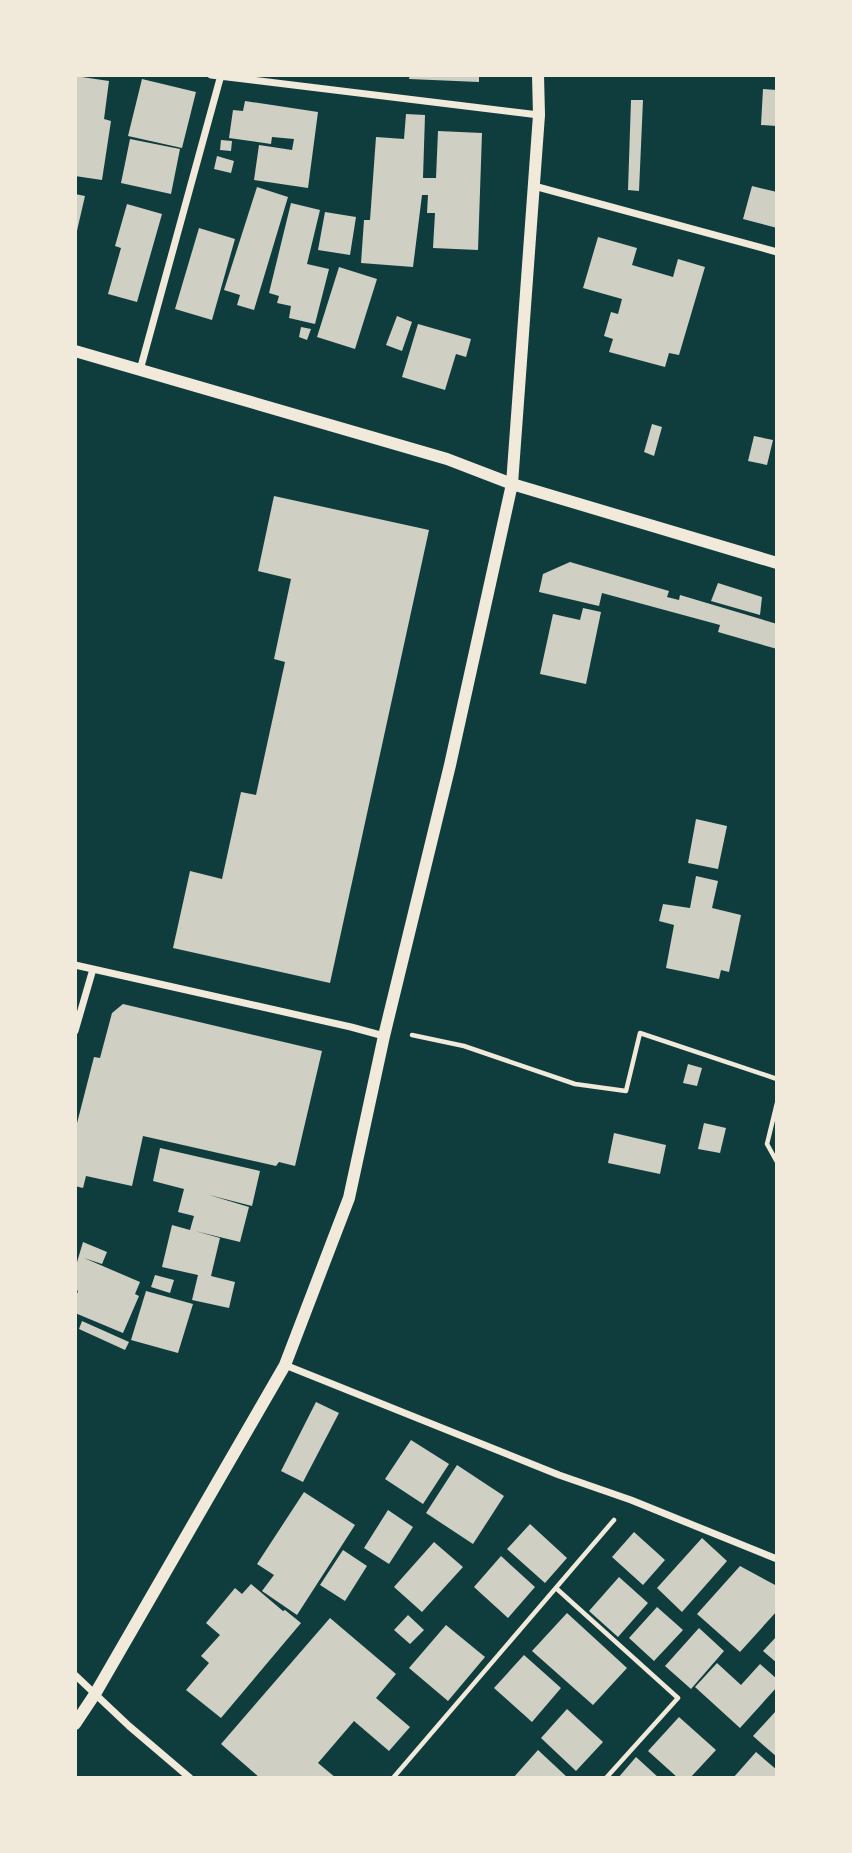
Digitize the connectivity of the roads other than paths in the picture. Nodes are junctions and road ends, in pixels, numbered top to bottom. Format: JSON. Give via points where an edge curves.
{"nodes":[{"id":1,"x":211,"y":75,"type":"edge"},
{"id":2,"x":538,"y":75,"type":"edge"},
{"id":3,"x":220,"y":76,"type":"edge"},
{"id":4,"x":538,"y":115,"type":"junction"},
{"id":5,"x":534,"y":186,"type":"junction"},
{"id":6,"x":777,"y":252,"type":"edge"},
{"id":7,"x":75,"y":351,"type":"edge"},
{"id":8,"x":140,"y":370,"type":"junction"},
{"id":9,"x":512,"y":484,"type":"junction"},
{"id":10,"x":777,"y":563,"type":"edge"},
{"id":11,"x":75,"y":965,"type":"edge"},
{"id":12,"x":93,"y":968,"type":"junction"},
{"id":13,"x":75,"y":1031,"type":"edge"},
{"id":14,"x":383,"y":1036,"type":"junction"},
{"id":15,"x":285,"y":1364,"type":"junction"},
{"id":16,"x":777,"y":1559,"type":"edge"},
{"id":17,"x":75,"y":1675,"type":"edge"},
{"id":18,"x":95,"y":1694,"type":"junction"},
{"id":19,"x":75,"y":1724,"type":"edge"},
{"id":20,"x":190,"y":1778,"type":"edge"}],
"edges":[{"from":1,"to":3,"type":"street"},
{"from":2,"to":4,"type":"street"},
{"from":3,"to":4,"type":"street"},
{"from":3,"to":8,"type":"street"},
{"from":4,"to":5,"type":"street"},
{"from":5,"to":6,"type":"street"},
{"from":5,"to":9,"type":"street"},
{"from":7,"to":8,"type":"street"},
{"from":8,"to":9,"type":"street","via":[[447,460]]},
{"from":9,"to":10,"type":"street"},
{"from":9,"to":14,"type":"street","via":[[450,765]]},
{"from":11,"to":12,"type":"street"},
{"from":12,"to":13,"type":"street"},
{"from":12,"to":14,"type":"street"},
{"from":14,"to":15,"type":"street","via":[[349,1198]]},
{"from":15,"to":16,"type":"street"},
{"from":15,"to":18,"type":"street"},
{"from":17,"to":18,"type":"street"},
{"from":18,"to":19,"type":"street"},
{"from":18,"to":20,"type":"street"}]}
